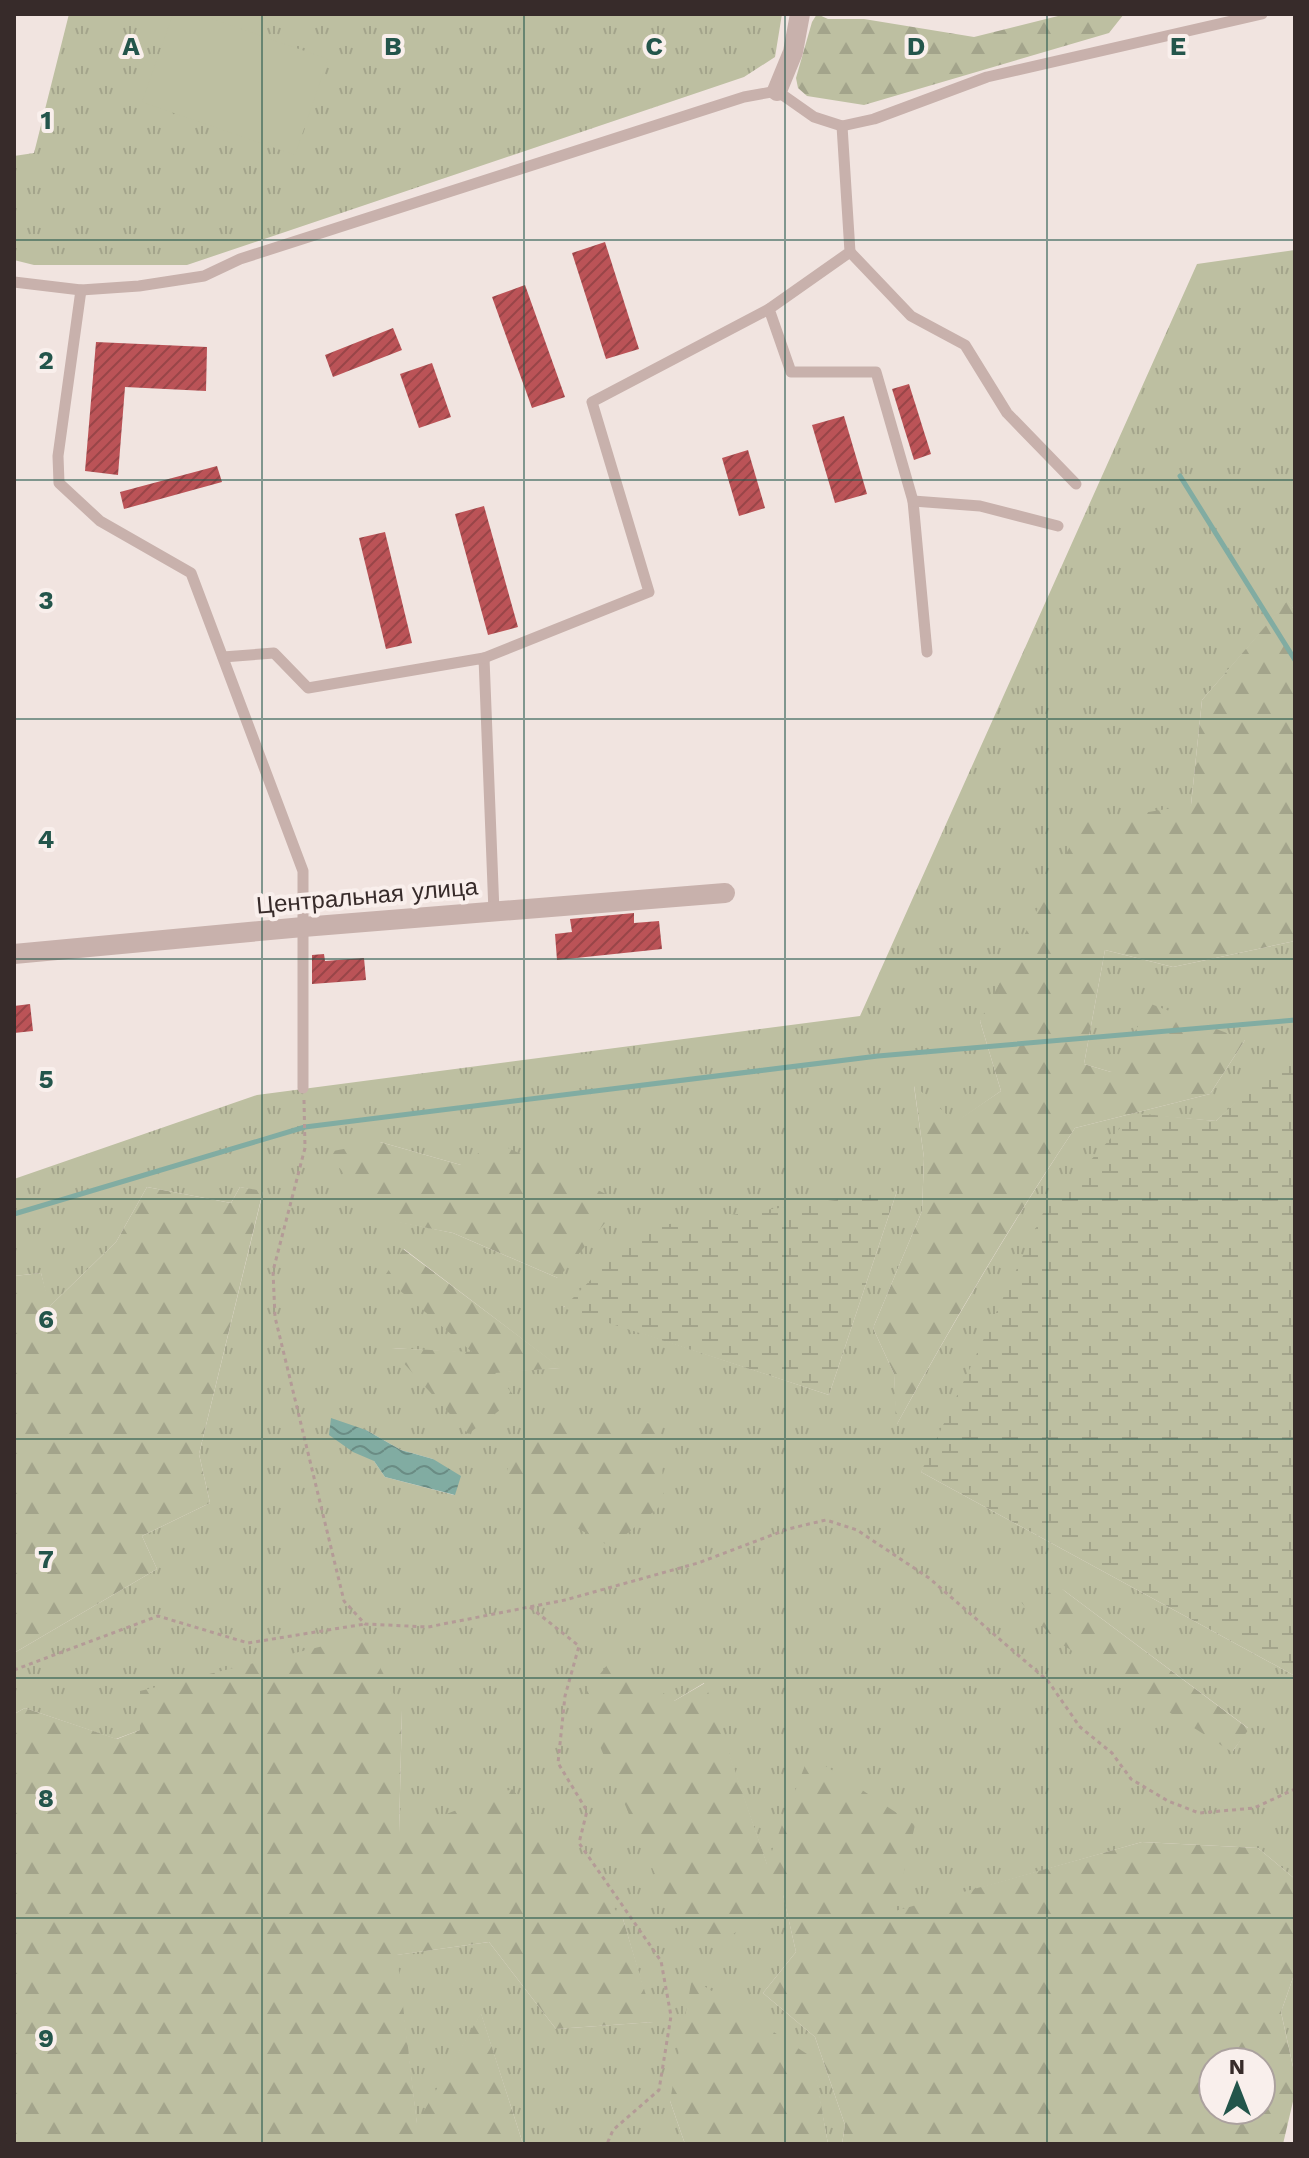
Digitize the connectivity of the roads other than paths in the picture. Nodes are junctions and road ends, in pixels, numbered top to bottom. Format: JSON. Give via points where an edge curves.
{"nodes":[{"id":1,"x":800,"y":14,"type":"edge"},
{"id":2,"x":1262,"y":14,"type":"edge"},
{"id":3,"x":777,"y":91,"type":"junction"},
{"id":4,"x":842,"y":126,"type":"junction"},
{"id":5,"x":850,"y":252,"type":"junction"},
{"id":6,"x":14,"y":282,"type":"edge"},
{"id":7,"x":81,"y":290,"type":"junction"},
{"id":8,"x":769,"y":309,"type":"junction"},
{"id":9,"x":1076,"y":484,"type":"dead end"},
{"id":10,"x":913,"y":501,"type":"junction"},
{"id":11,"x":1058,"y":526,"type":"dead end"},
{"id":12,"x":927,"y":652,"type":"dead end"},
{"id":13,"x":223,"y":657,"type":"junction"},
{"id":14,"x":484,"y":658,"type":"junction"},
{"id":15,"x":725,"y":893,"type":"dead end"},
{"id":16,"x":494,"y":912,"type":"junction"},
{"id":17,"x":303,"y":927,"type":"junction"},
{"id":18,"x":14,"y":954,"type":"edge"},
{"id":19,"x":303,"y":1088,"type":"road end"}],
"edges":[{"from":1,"to":3,"type":"street","via":[[793,52]]},
{"from":2,"to":4,"type":"lane","via":[[987,77]]},
{"from":3,"to":4,"type":"lane","via":[[814,117]]},
{"from":3,"to":7,"type":"lane","via":[[744,97],[240,259],[204,276]]},
{"from":4,"to":5,"type":"lane"},
{"from":5,"to":8,"type":"lane"},
{"from":5,"to":9,"type":"lane","via":[[911,316],[965,345],[1007,413]]},
{"from":6,"to":7,"type":"lane"},
{"from":7,"to":13,"type":"lane","via":[[58,456],[59,483],[100,521],[191,573]]},
{"from":8,"to":10,"type":"lane","via":[[791,372],[876,372]]},
{"from":8,"to":14,"type":"lane","via":[[592,402],[649,592]]},
{"from":10,"to":11,"type":"lane","via":[[980,506]]},
{"from":10,"to":12,"type":"lane"},
{"from":13,"to":14,"type":"lane","via":[[274,653],[308,688]]},
{"from":13,"to":17,"type":"lane","via":[[303,871]]},
{"from":14,"to":16,"type":"lane"},
{"from":15,"to":16,"type":"street","name":"Центральная улица"},
{"from":16,"to":17,"type":"street","name":"Центральная улица"},
{"from":17,"to":18,"type":"street","name":"Центральная улица"},
{"from":17,"to":19,"type":"lane"}]}
